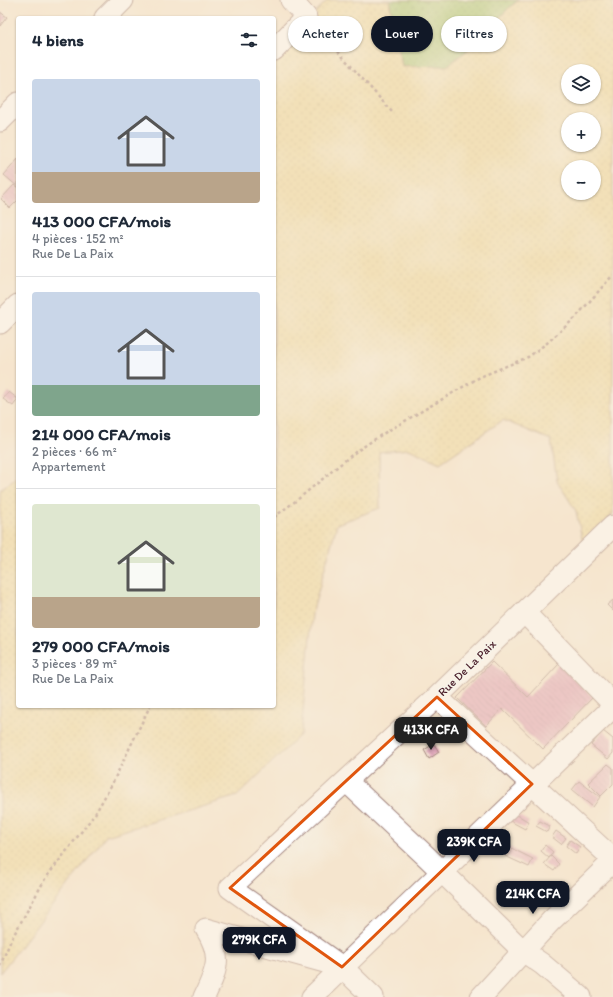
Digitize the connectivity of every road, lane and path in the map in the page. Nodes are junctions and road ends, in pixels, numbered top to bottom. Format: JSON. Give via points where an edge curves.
{"nodes":[{"id":1,"x":124,"y":0,"type":"edge"},
{"id":2,"x":291,"y":0,"type":"edge"},
{"id":3,"x":107,"y":16,"type":"edge"},
{"id":4,"x":305,"y":16,"type":"edge"},
{"id":5,"x":288,"y":36,"type":"edge"},
{"id":6,"x":276,"y":48,"type":"edge"},
{"id":7,"x":338,"y":52,"type":"edge"},
{"id":8,"x":16,"y":106,"type":"edge"},
{"id":9,"x":393,"y":113,"type":"dead end"},
{"id":10,"x":0,"y":121,"type":"edge"},
{"id":11,"x":613,"y":275,"type":"edge"},
{"id":12,"x":16,"y":307,"type":"edge"},
{"id":13,"x":0,"y":323,"type":"edge"},
{"id":14,"x":276,"y":515,"type":"edge"},
{"id":15,"x":611,"y":534,"type":"edge"},
{"id":16,"x":524,"y":612,"type":"junction"},
{"id":17,"x":437,"y":697,"type":"junction"},
{"id":18,"x":613,"y":704,"type":"edge"},
{"id":19,"x":613,"y":707,"type":"edge"},
{"id":20,"x":149,"y":708,"type":"edge"},
{"id":21,"x":346,"y":781,"type":"junction"},
{"id":22,"x":532,"y":784,"type":"junction"},
{"id":23,"x":613,"y":860,"type":"edge"},
{"id":24,"x":441,"y":871,"type":"junction"},
{"id":25,"x":523,"y":951,"type":"junction"},
{"id":26,"x":0,"y":966,"type":"edge"},
{"id":27,"x":342,"y":967,"type":"junction"},
{"id":28,"x":204,"y":997,"type":"edge"},
{"id":29,"x":312,"y":997,"type":"edge"},
{"id":30,"x":373,"y":997,"type":"edge"},
{"id":31,"x":481,"y":997,"type":"edge"},
{"id":32,"x":581,"y":997,"type":"edge"}],
"edges":[{"from":1,"to":3,"type":"street"},
{"from":2,"to":4,"type":"street"},
{"from":5,"to":6,"type":"street"},
{"from":7,"to":9,"type":"path"},
{"from":8,"to":10,"type":"street"},
{"from":11,"to":14,"type":"path","via":[[575,318],[528,357],[480,377],[382,435],[354,453]]},
{"from":12,"to":13,"type":"street"},
{"from":15,"to":16,"type":"street","name":"Rue De La Paix"},
{"from":16,"to":17,"type":"street","name":"Rue De La Paix"},
{"from":16,"to":18,"type":"street"},
{"from":17,"to":21,"type":"street","name":"Rue De La Paix"},
{"from":17,"to":22,"type":"street"},
{"from":19,"to":22,"type":"street"},
{"from":20,"to":26,"type":"path","via":[[95,814],[45,879],[11,940]]},
{"from":21,"to":24,"type":"street"},
{"from":21,"to":27,"type":"street","name":"Rue De La Paix","via":[[230,888]]},
{"from":22,"to":23,"type":"street"},
{"from":22,"to":24,"type":"street"},
{"from":23,"to":25,"type":"street"},
{"from":24,"to":25,"type":"street"},
{"from":24,"to":27,"type":"street"},
{"from":25,"to":31,"type":"street"},
{"from":25,"to":32,"type":"street"},
{"from":27,"to":28,"type":"street","via":[[206,929],[214,942],[216,959],[214,977]]},
{"from":27,"to":29,"type":"street"},
{"from":27,"to":30,"type":"street"}]}
